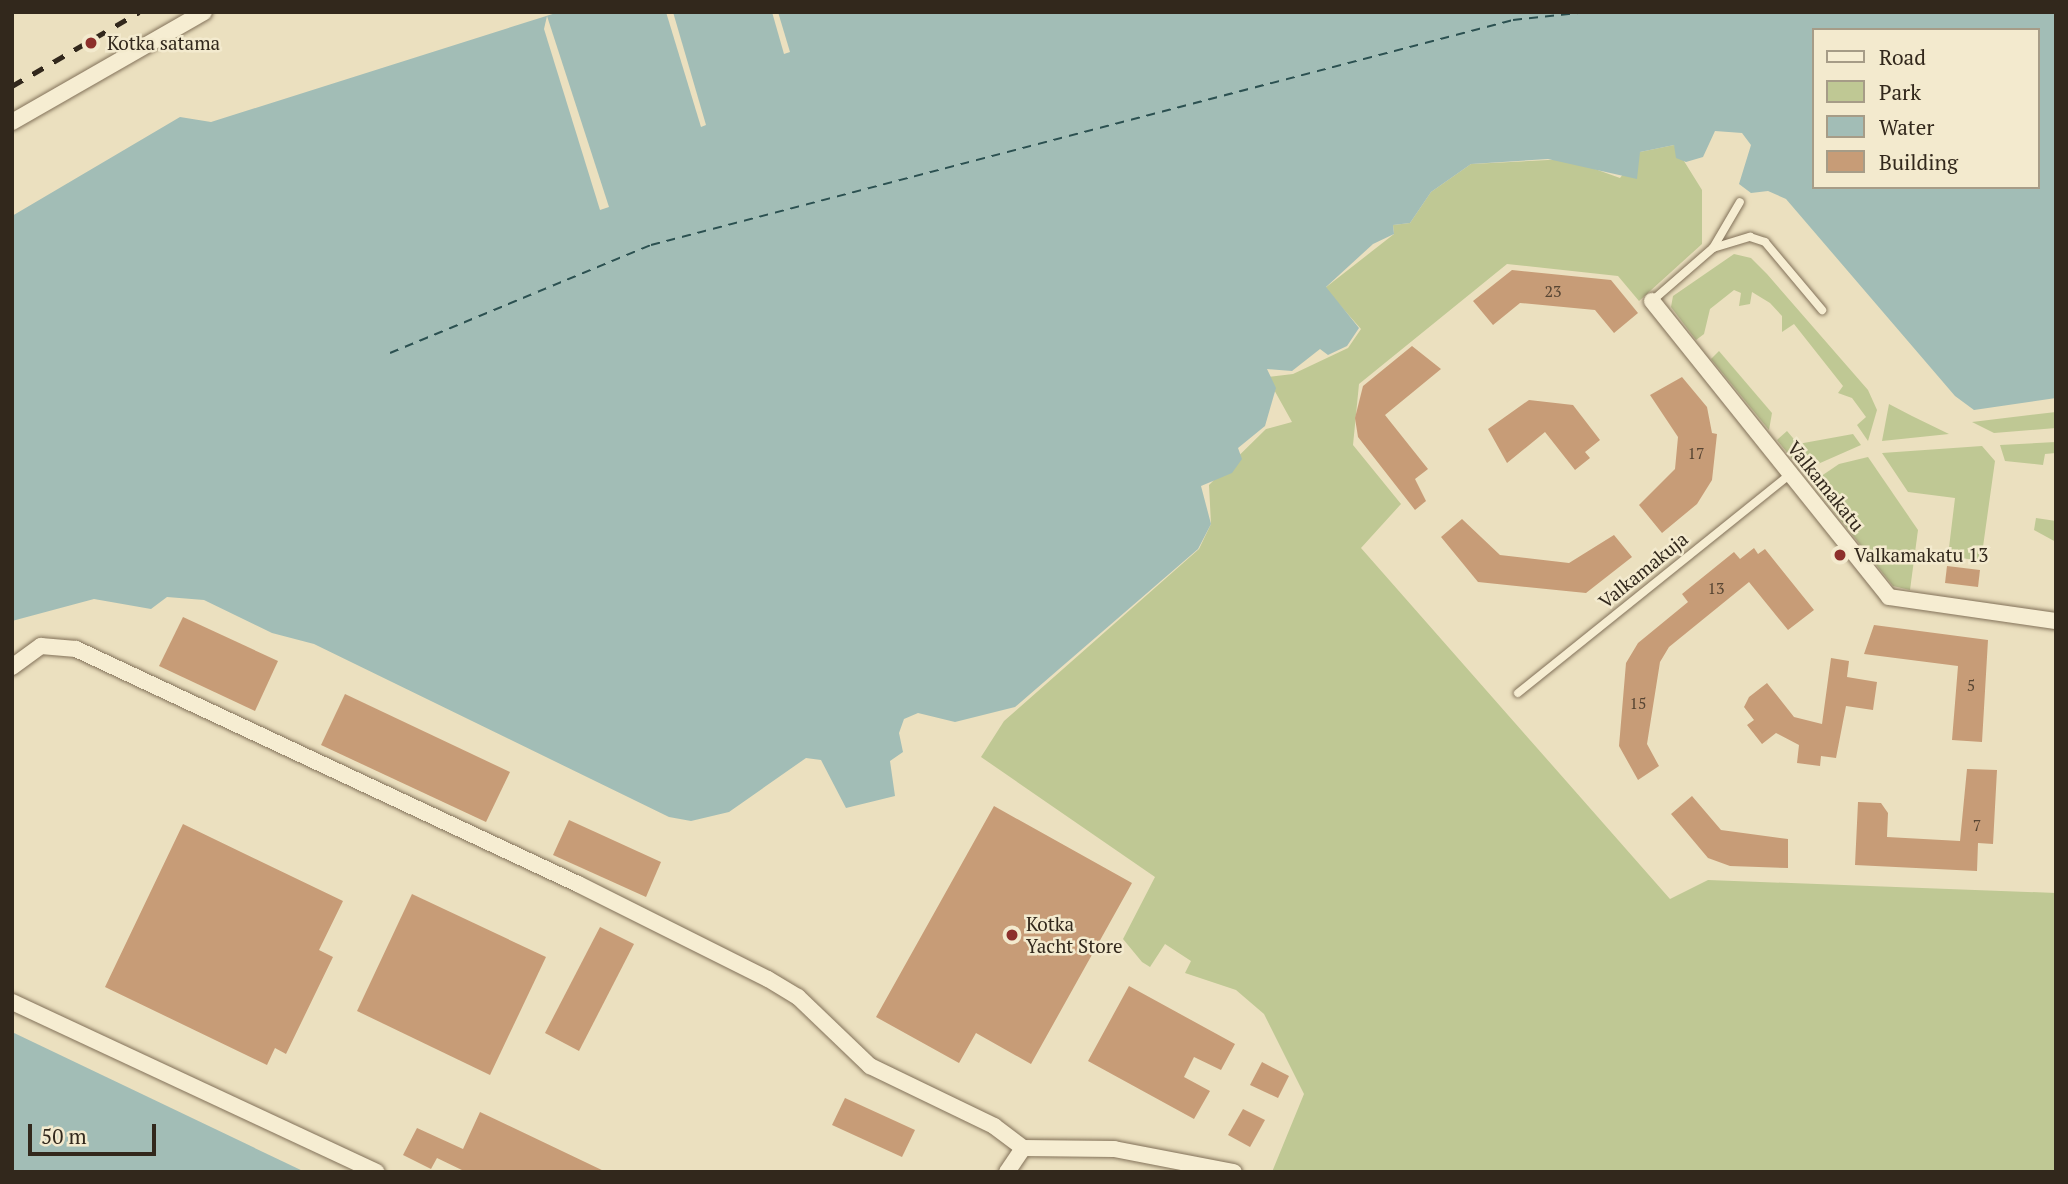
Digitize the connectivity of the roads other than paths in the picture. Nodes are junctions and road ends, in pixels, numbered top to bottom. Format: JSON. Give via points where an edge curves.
{"nodes":[{"id":1,"x":204,"y":12,"type":"edge"},
{"id":2,"x":12,"y":122,"type":"edge"},
{"id":3,"x":1740,"y":202,"type":"dead end"},
{"id":4,"x":1713,"y":248,"type":"junction"},
{"id":5,"x":1652,"y":301,"type":"joint"},
{"id":6,"x":1822,"y":310,"type":"dead end"},
{"id":7,"x":1790,"y":474,"type":"junction"},
{"id":8,"x":2056,"y":621,"type":"edge"},
{"id":9,"x":12,"y":667,"type":"edge"},
{"id":10,"x":1518,"y":693,"type":"dead end"},
{"id":11,"x":12,"y":1002,"type":"edge"},
{"id":12,"x":1023,"y":1148,"type":"junction"},
{"id":13,"x":376,"y":1172,"type":"edge"},
{"id":14,"x":1007,"y":1172,"type":"edge"},
{"id":15,"x":1234,"y":1172,"type":"edge"}],
"edges":[{"from":1,"to":2,"type":"street"},
{"from":3,"to":4,"type":"lane"},
{"from":4,"to":5,"type":"lane"},
{"from":4,"to":6,"type":"lane","via":[[1729,240],[1765,242]]},
{"from":5,"to":7,"type":"street","name":"Valkamakatu"},
{"from":7,"to":8,"type":"street","name":"Valkamakatu","via":[[1889,597]]},
{"from":7,"to":10,"type":"lane","name":"Valkamakuja"},
{"from":9,"to":12,"type":"street","via":[[41,646],[76,649],[578,884],[768,979],[798,997],[870,1066],[994,1126]]},
{"from":11,"to":13,"type":"street"},
{"from":12,"to":14,"type":"street"},
{"from":12,"to":15,"type":"street","via":[[1114,1149]]}]}
